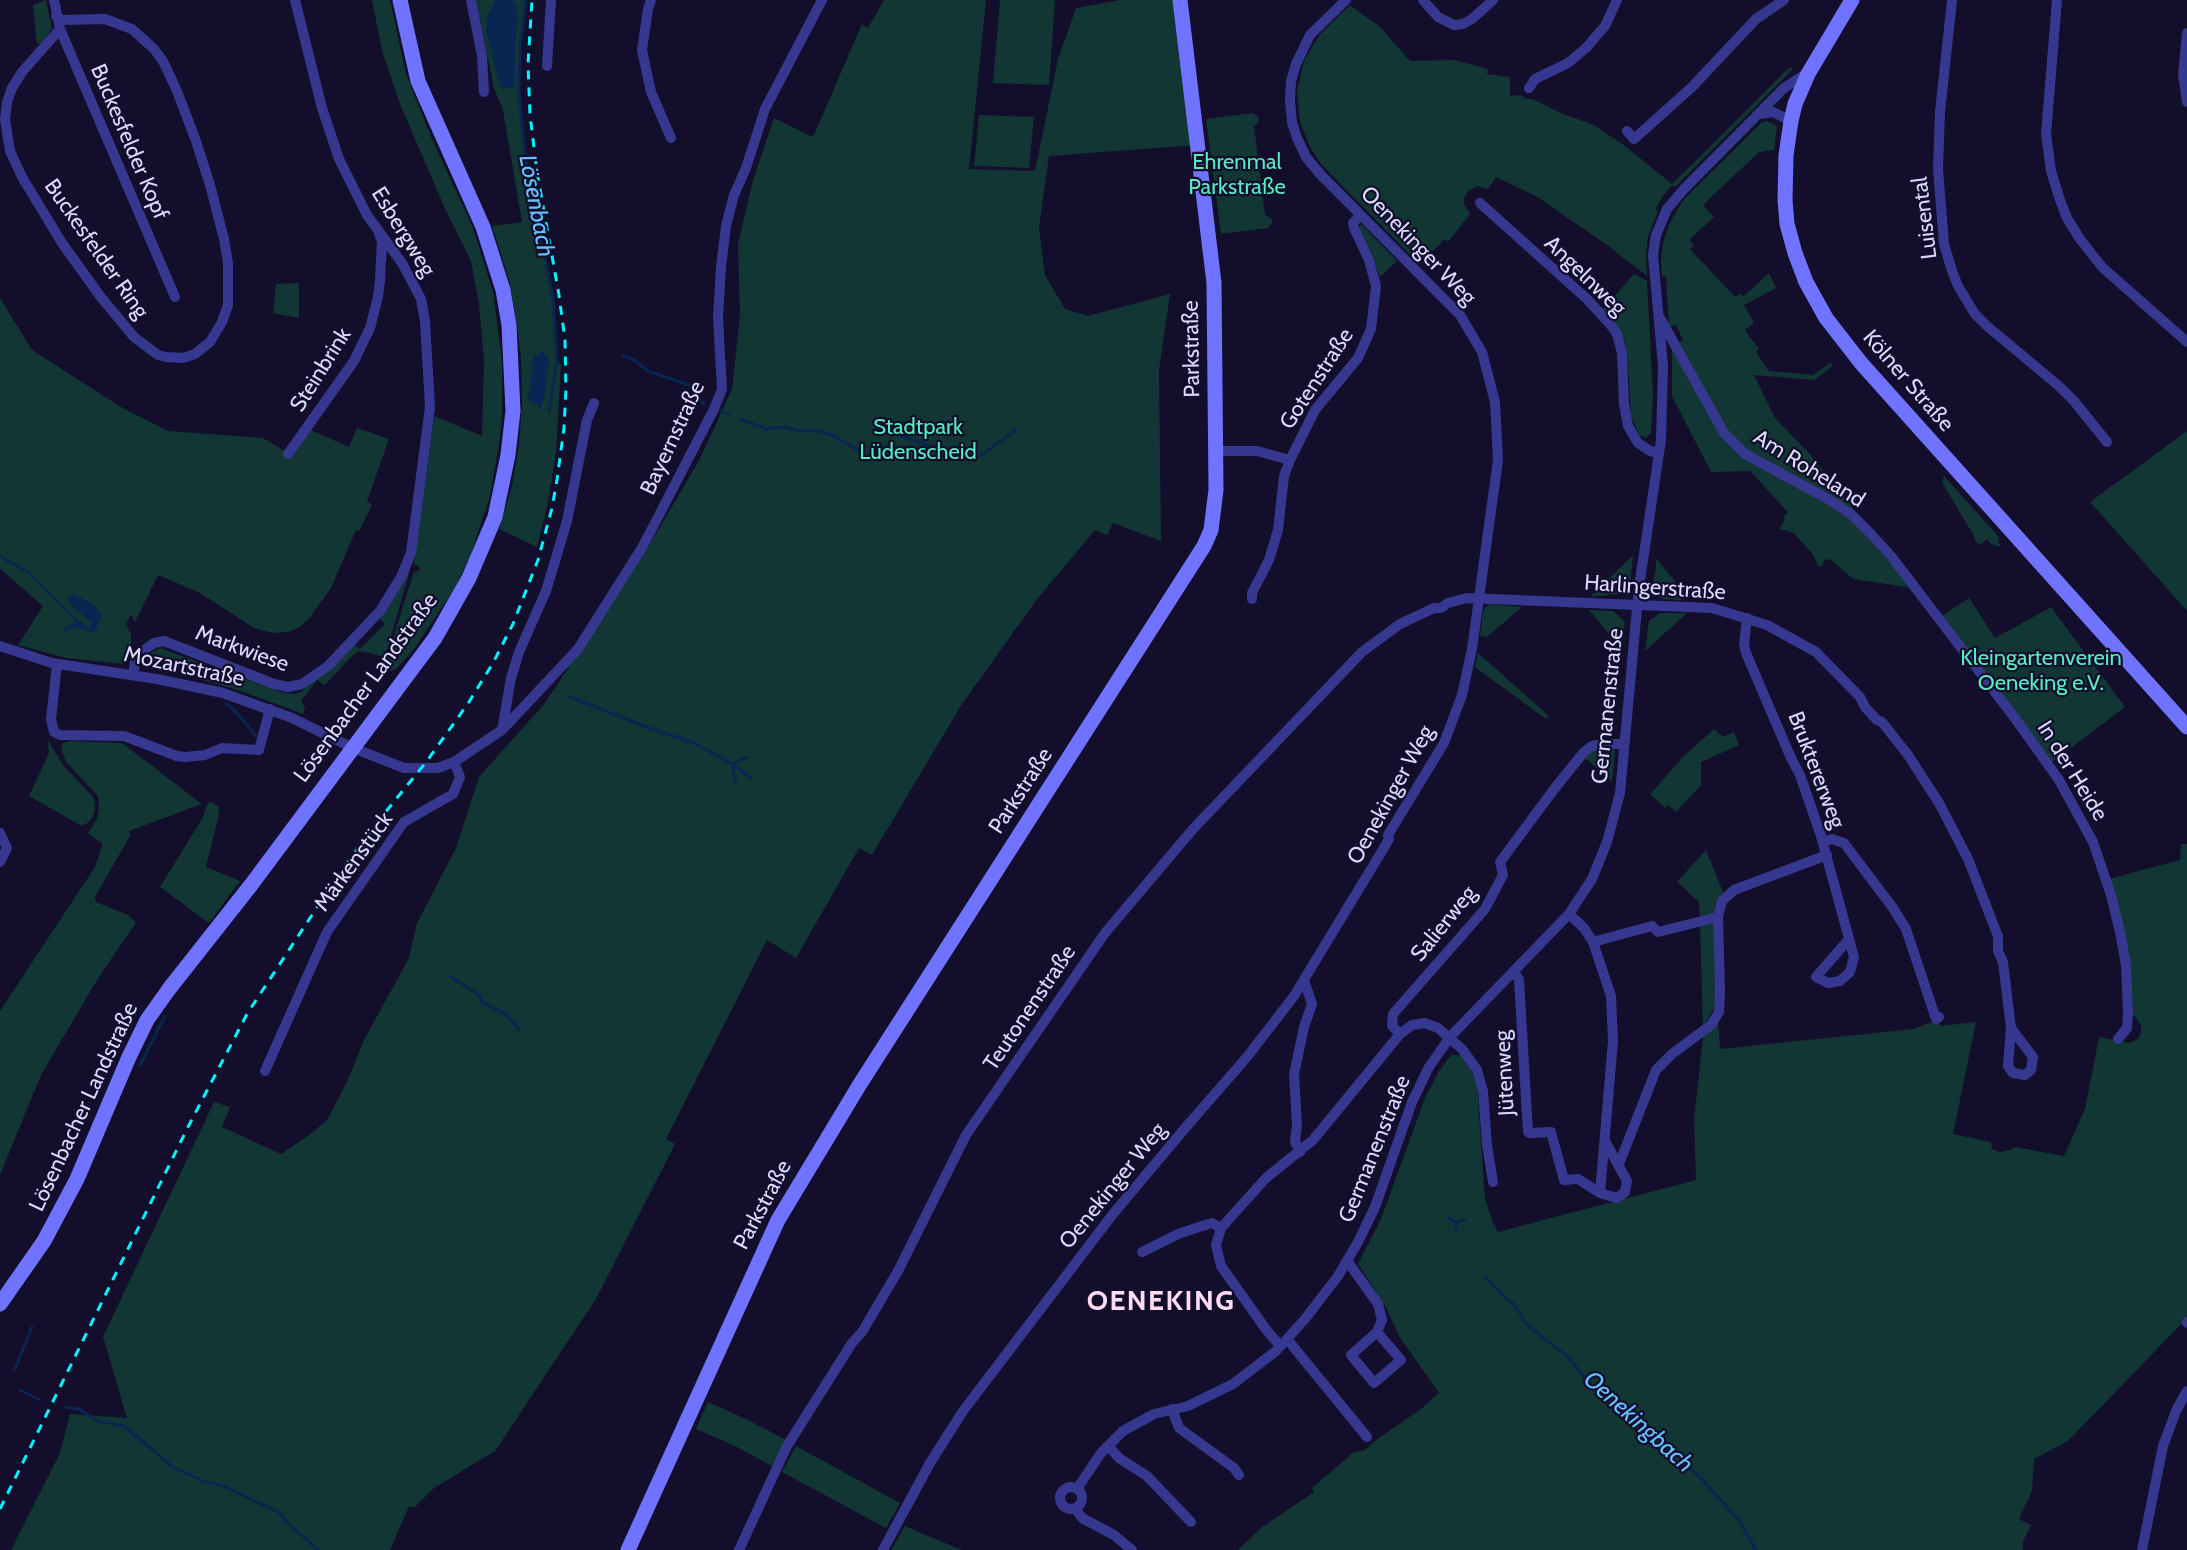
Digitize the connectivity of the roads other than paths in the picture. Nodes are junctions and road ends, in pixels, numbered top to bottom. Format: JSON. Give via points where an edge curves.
{"nodes":[{"id":1,"x":54,"y":0,"type":"edge"},
{"id":2,"x":295,"y":0,"type":"edge"},
{"id":3,"x":400,"y":0,"type":"edge"},
{"id":4,"x":471,"y":0,"type":"edge"},
{"id":5,"x":551,"y":0,"type":"edge"},
{"id":6,"x":651,"y":0,"type":"edge"},
{"id":7,"x":822,"y":0,"type":"edge"},
{"id":8,"x":1179,"y":0,"type":"edge"},
{"id":9,"x":1346,"y":0,"type":"edge"},
{"id":10,"x":1423,"y":0,"type":"edge"},
{"id":11,"x":1493,"y":0,"type":"edge"},
{"id":12,"x":1617,"y":0,"type":"edge"},
{"id":13,"x":1784,"y":0,"type":"edge"},
{"id":14,"x":1852,"y":0,"type":"edge"},
{"id":15,"x":1952,"y":0,"type":"edge"},
{"id":16,"x":2057,"y":0,"type":"edge"},
{"id":17,"x":59,"y":23,"type":"junction"},
{"id":18,"x":2187,"y":33,"type":"edge"},
{"id":19,"x":547,"y":66,"type":"dead end"},
{"id":20,"x":1809,"y":72,"type":"junction"},
{"id":21,"x":1529,"y":88,"type":"dead end"},
{"id":22,"x":484,"y":92,"type":"dead end"},
{"id":23,"x":1773,"y":100,"type":"junction"},
{"id":24,"x":2187,"y":102,"type":"edge"},
{"id":25,"x":1795,"y":104,"type":"junction"},
{"id":26,"x":1760,"y":114,"type":"junction"},
{"id":27,"x":1791,"y":121,"type":"junction"},
{"id":28,"x":1627,"y":130,"type":"dead end"},
{"id":29,"x":670,"y":138,"type":"dead end"},
{"id":30,"x":1479,"y":203,"type":"dead end"},
{"id":31,"x":1360,"y":215,"type":"junction"},
{"id":32,"x":377,"y":230,"type":"junction"},
{"id":33,"x":175,"y":297,"type":"dead end"},
{"id":34,"x":1659,"y":315,"type":"junction"},
{"id":35,"x":2187,"y":342,"type":"edge"},
{"id":36,"x":594,"y":403,"type":"dead end"},
{"id":37,"x":2107,"y":442,"type":"dead end"},
{"id":38,"x":1216,"y":452,"type":"junction"},
{"id":39,"x":1659,"y":453,"type":"junction"},
{"id":40,"x":288,"y":454,"type":"dead end"},
{"id":41,"x":1290,"y":459,"type":"junction"},
{"id":42,"x":406,"y":563,"type":"joint"},
{"id":43,"x":1914,"y":587,"type":"joint"},
{"id":44,"x":1252,"y":599,"type":"dead end"},
{"id":45,"x":1478,"y":599,"type":"junction"},
{"id":46,"x":1638,"y":603,"type":"junction"},
{"id":47,"x":1747,"y":618,"type":"junction"},
{"id":48,"x":0,"y":646,"type":"edge"},
{"id":49,"x":57,"y":664,"type":"junction"},
{"id":50,"x":133,"y":675,"type":"junction"},
{"id":51,"x":270,"y":709,"type":"junction"},
{"id":52,"x":2187,"y":727,"type":"edge"},
{"id":53,"x":502,"y":730,"type":"junction"},
{"id":54,"x":1624,"y":744,"type":"junction"},
{"id":55,"x":353,"y":748,"type":"junction"},
{"id":56,"x":454,"y":762,"type":"junction"},
{"id":57,"x":0,"y":833,"type":"edge"},
{"id":58,"x":1823,"y":842,"type":"junction"},
{"id":59,"x":1827,"y":855,"type":"junction"},
{"id":60,"x":0,"y":862,"type":"edge"},
{"id":61,"x":1569,"y":914,"type":"junction"},
{"id":62,"x":1718,"y":916,"type":"junction"},
{"id":63,"x":1849,"y":939,"type":"dead end"},
{"id":64,"x":1593,"y":942,"type":"junction"},
{"id":65,"x":1514,"y":972,"type":"junction"},
{"id":66,"x":1304,"y":980,"type":"junction"},
{"id":67,"x":1939,"y":1017,"type":"dead end"},
{"id":68,"x":2011,"y":1028,"type":"dead end"},
{"id":69,"x":1400,"y":1034,"type":"junction"},
{"id":70,"x":1450,"y":1037,"type":"junction"},
{"id":71,"x":2118,"y":1039,"type":"dead end"},
{"id":72,"x":266,"y":1071,"type":"dead end"},
{"id":73,"x":1605,"y":1141,"type":"junction"},
{"id":74,"x":1300,"y":1152,"type":"junction"},
{"id":75,"x":1619,"y":1164,"type":"junction"},
{"id":76,"x":1493,"y":1182,"type":"dead end"},
{"id":77,"x":1600,"y":1193,"type":"junction"},
{"id":78,"x":1221,"y":1228,"type":"junction"},
{"id":79,"x":1142,"y":1252,"type":"dead end"},
{"id":80,"x":1348,"y":1262,"type":"junction"},
{"id":81,"x":0,"y":1304,"type":"edge"},
{"id":82,"x":1377,"y":1332,"type":"junction"},
{"id":83,"x":1284,"y":1342,"type":"junction"},
{"id":84,"x":2187,"y":1391,"type":"edge"},
{"id":85,"x":1172,"y":1409,"type":"junction"},
{"id":86,"x":1367,"y":1437,"type":"dead end"},
{"id":87,"x":1108,"y":1446,"type":"junction"},
{"id":88,"x":1239,"y":1475,"type":"dead end"},
{"id":89,"x":1077,"y":1489,"type":"junction"},
{"id":90,"x":1075,"y":1508,"type":"junction"},
{"id":91,"x":1191,"y":1522,"type":"dead end"},
{"id":92,"x":628,"y":1550,"type":"edge"},
{"id":93,"x":740,"y":1550,"type":"edge"},
{"id":94,"x":883,"y":1550,"type":"edge"},
{"id":95,"x":1132,"y":1550,"type":"edge"},
{"id":96,"x":2142,"y":1550,"type":"edge"}],
"edges":[{"from":1,"to":17,"type":"street","name":"Buckesfelder Kopf"},
{"from":2,"to":32,"type":"street","name":"Esbergweg","via":[[336,152]]},
{"from":3,"to":55,"type":"main road","name":"Lösenbacher Landstraße","via":[[418,81],[483,227],[503,290],[512,350],[513,411],[501,494],[477,562],[435,638]]},
{"from":4,"to":22,"type":"street"},
{"from":5,"to":19,"type":"street"},
{"from":6,"to":29,"type":"street","via":[[642,50],[651,92]]},
{"from":7,"to":53,"type":"street","name":"Bayernstraße","via":[[765,109],[734,195],[721,267],[718,318],[722,389],[714,409],[643,546],[578,648]]},
{"from":8,"to":38,"type":"main road","name":"Parkstraße","via":[[1214,284]]},
{"from":9,"to":31,"type":"street","name":"Oenekinger Weg","via":[[1316,28],[1302,48],[1291,81],[1291,111],[1296,138],[1306,157]]},
{"from":10,"to":11,"type":"street","via":[[1454,25],[1472,19]]},
{"from":12,"to":21,"type":"street","via":[[1605,26],[1586,48],[1568,63],[1535,79]]},
{"from":13,"to":28,"type":"street","via":[[1756,19],[1692,87],[1634,139]]},
{"from":14,"to":20,"type":"main road","name":"Kölner Straße"},
{"from":15,"to":37,"type":"street","name":"Luisental","via":[[1938,169],[1944,244],[1952,271],[1975,314],[2060,387]]},
{"from":16,"to":35,"type":"street","via":[[2046,134],[2051,171],[2062,207],[2102,267]]},
{"from":17,"to":17,"type":"street","name":"Buckesfelder Ring","via":[[12,88],[5,119],[10,151],[62,243],[134,337],[158,355],[183,358],[195,354],[210,342],[222,322],[228,305],[228,263],[210,185],[181,100],[163,61],[132,29],[105,19]]},
{"from":17,"to":33,"type":"street","name":"Buckesfelder Kopf"},
{"from":18,"to":24,"type":"street"},
{"from":20,"to":23,"type":"street","name":"Germanenstraße","via":[[1791,82]]},
{"from":20,"to":25,"type":"main road","name":"Kölner Straße"},
{"from":23,"to":25,"type":"street"},
{"from":23,"to":26,"type":"street","name":"Germanenstraße"},
{"from":25,"to":27,"type":"main road","name":"Kölner Straße"},
{"from":26,"to":27,"type":"street","via":[[1773,112]]},
{"from":26,"to":34,"type":"street","name":"Germanenstraße","via":[[1684,189],[1663,216],[1653,255]]},
{"from":27,"to":52,"type":"main road","name":"Kölner Straße","via":[[1785,168],[1787,224],[1802,273],[1826,318],[1948,462]]},
{"from":30,"to":39,"type":"street","name":"Angelnweg","via":[[1610,324],[1622,353],[1628,426],[1638,443]]},
{"from":31,"to":41,"type":"street","name":"Gotenstraße","via":[[1353,223],[1354,228],[1376,286],[1371,329],[1358,358],[1315,410]]},
{"from":31,"to":45,"type":"street","name":"Oenekinger Weg","via":[[1460,315],[1477,340],[1488,368],[1497,414],[1498,457]]},
{"from":32,"to":40,"type":"street","name":"Steinbrink","via":[[382,242],[380,280],[370,328],[354,361]]},
{"from":32,"to":42,"type":"street","name":"Esbergweg","via":[[408,273],[421,299],[425,321],[430,407],[413,541]]},
{"from":34,"to":39,"type":"street","name":"Germanenstraße","via":[[1663,366]]},
{"from":34,"to":43,"type":"street","name":"Am Roheland","via":[[1711,413],[1731,441],[1759,463],[1851,514],[1881,544]]},
{"from":36,"to":53,"type":"street","via":[[587,420],[567,521],[546,591],[510,678]]},
{"from":38,"to":41,"type":"street","name":"Gotenstraße","via":[[1257,451]]},
{"from":38,"to":92,"type":"main road","name":"Parkstraße","via":[[1213,519],[1204,546],[845,1107],[784,1210]]},
{"from":39,"to":46,"type":"street","name":"Germanenstraße"},
{"from":41,"to":44,"type":"street","via":[[1284,476],[1278,530]]},
{"from":42,"to":50,"type":"street","name":"Markwiese","via":[[365,630],[328,666],[302,684],[274,684],[164,642],[154,643],[143,651],[135,662]]},
{"from":43,"to":71,"type":"street","name":"In der Heide","via":[[2051,766],[2093,842],[2112,895],[2126,965],[2127,1028]]},
{"from":45,"to":46,"type":"street","name":"Harlingerstraße"},
{"from":45,"to":66,"type":"street","name":"Oenekinger Weg","via":[[1463,690],[1444,742]]},
{"from":45,"to":93,"type":"street","name":"Teutonenstraße","via":[[1461,599],[1409,619],[1362,652],[1199,822],[1105,933],[966,1135],[892,1281],[787,1446]]},
{"from":46,"to":47,"type":"street","name":"Harlingerstraße","via":[[1712,608]]},
{"from":46,"to":54,"type":"street","name":"Germanenstraße"},
{"from":47,"to":58,"type":"street","name":"Bruktererweg","via":[[1746,653],[1800,775]]},
{"from":47,"to":68,"type":"street","name":"Harlingerstraße","via":[[1816,652],[1856,692],[1916,766],[1950,824],[1988,906],[2004,964]]},
{"from":48,"to":49,"type":"street","name":"Mozartstraße"},
{"from":49,"to":50,"type":"street","name":"Mozartstraße"},
{"from":49,"to":51,"type":"street","via":[[51,719],[55,734],[124,736],[186,757],[222,748],[259,750]]},
{"from":50,"to":51,"type":"street","name":"Mozartstraße","via":[[223,693]]},
{"from":51,"to":55,"type":"street","name":"Mozartstraße"},
{"from":53,"to":56,"type":"street","name":"Bayernstraße"},
{"from":54,"to":61,"type":"street","name":"Germanenstraße","via":[[1620,793],[1607,842],[1592,879]]},
{"from":54,"to":69,"type":"street","name":"Salierweg","via":[[1592,746],[1555,788],[1500,862],[1503,874],[1485,909],[1393,1014],[1392,1026]]},
{"from":55,"to":56,"type":"street","via":[[404,768],[438,768]]},
{"from":55,"to":81,"type":"main road","name":"Lösenbacher Landstraße","via":[[147,1020],[75,1184],[44,1241]]},
{"from":56,"to":72,"type":"street","name":"Märkenstück","via":[[460,777],[453,794],[404,822],[327,932]]},
{"from":57,"to":60,"type":"street","via":[[7,848]]},
{"from":58,"to":59,"type":"street","name":"Bruktererweg"},
{"from":58,"to":67,"type":"street","via":[[1832,839],[1844,843],[1893,908],[1906,928],[1936,1018]]},
{"from":59,"to":62,"type":"street","via":[[1734,890],[1722,901]]},
{"from":59,"to":63,"type":"street","name":"Bruktererweg"},
{"from":61,"to":64,"type":"street"},
{"from":61,"to":65,"type":"street","name":"Germanenstraße"},
{"from":62,"to":64,"type":"street","via":[[1658,932],[1652,926]]},
{"from":62,"to":75,"type":"street","via":[[1719,1012],[1705,1030],[1656,1070]]},
{"from":64,"to":73,"type":"street","via":[[1609,988],[1612,1015]]},
{"from":65,"to":70,"type":"street","name":"Germanenstraße"},
{"from":65,"to":77,"type":"street","name":"Jütenweg","via":[[1519,980],[1527,1132],[1551,1132],[1564,1180],[1578,1179]]},
{"from":66,"to":74,"type":"street","via":[[1312,1004],[1294,1074],[1295,1142]]},
{"from":66,"to":94,"type":"street","name":"Oenekinger Weg","via":[[1256,1047],[1113,1214],[963,1411]]},
{"from":69,"to":70,"type":"street","via":[[1412,1025],[1425,1023]]},
{"from":69,"to":74,"type":"street"},
{"from":70,"to":76,"type":"street","via":[[1472,1061],[1480,1079]]},
{"from":70,"to":80,"type":"street","name":"Germanenstraße","via":[[1412,1102],[1375,1207]]},
{"from":73,"to":75,"type":"street"},
{"from":73,"to":77,"type":"street"},
{"from":74,"to":78,"type":"street","via":[[1266,1178]]},
{"from":75,"to":77,"type":"street","via":[[1627,1181],[1625,1192],[1617,1198]]},
{"from":78,"to":79,"type":"street","via":[[1212,1223]]},
{"from":78,"to":83,"type":"street","via":[[1216,1245],[1221,1266],[1265,1328]]},
{"from":80,"to":82,"type":"street","via":[[1378,1304],[1382,1320]]},
{"from":80,"to":83,"type":"street","name":"Germanenstraße"},
{"from":82,"to":82,"type":"street","via":[[1351,1355],[1374,1383],[1401,1360]]},
{"from":83,"to":85,"type":"street","name":"Germanenstraße","via":[[1226,1389]]},
{"from":83,"to":86,"type":"street"},
{"from":84,"to":96,"type":"street","via":[[2163,1446]]},
{"from":85,"to":87,"type":"street","name":"Germanenstraße","via":[[1129,1426]]},
{"from":85,"to":88,"type":"street","via":[[1179,1428]]},
{"from":87,"to":89,"type":"street","name":"Germanenstraße"},
{"from":87,"to":91,"type":"street","via":[[1147,1476]]},
{"from":89,"to":90,"type":"street","name":"Germanenstraße","via":[[1082,1499]]},
{"from":89,"to":90,"type":"street","name":"Germanenstraße","via":[[1066,1488],[1061,1496],[1064,1506]]},
{"from":90,"to":95,"type":"street","name":"Germanenstraße","via":[[1083,1518],[1114,1534]]}]}
